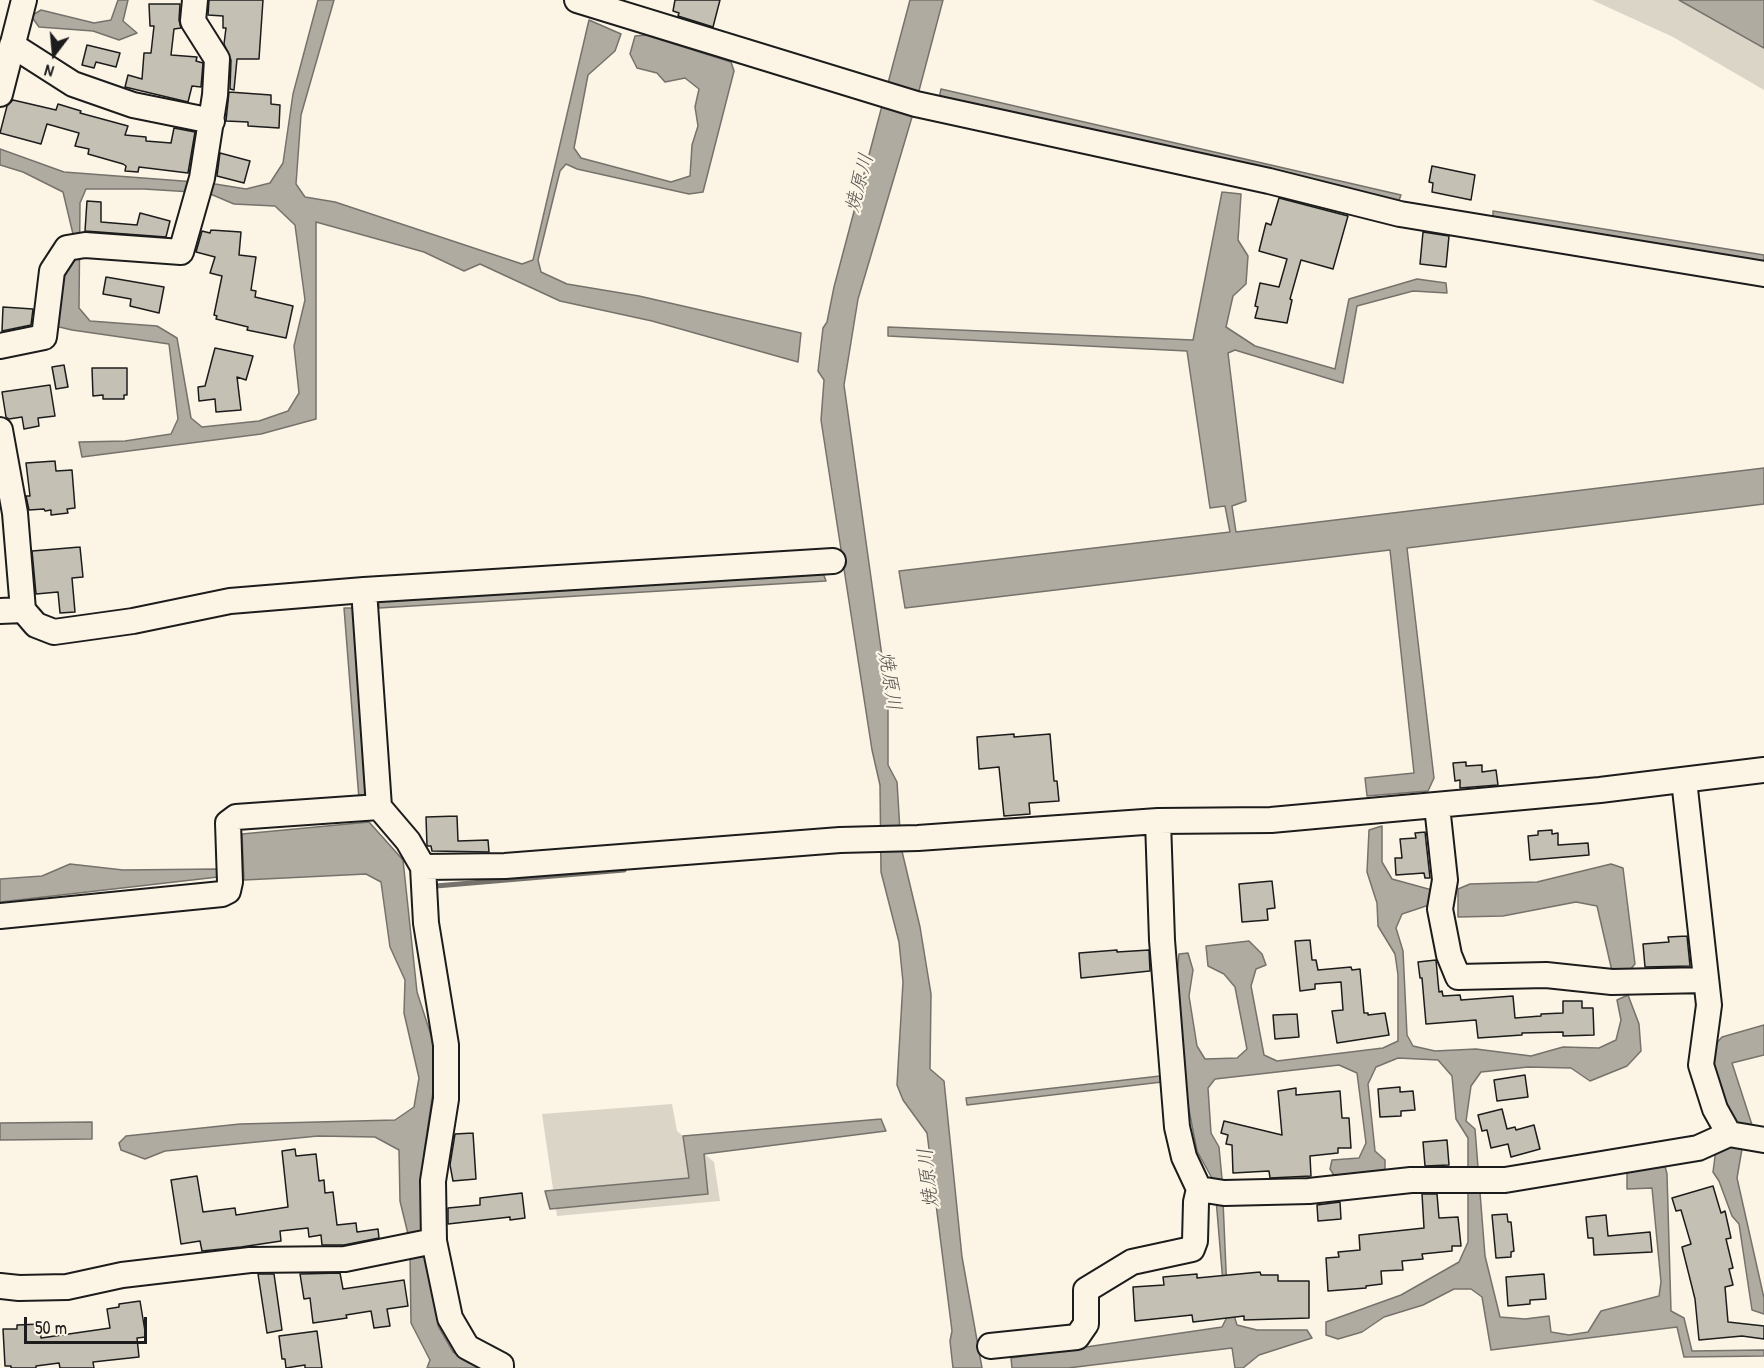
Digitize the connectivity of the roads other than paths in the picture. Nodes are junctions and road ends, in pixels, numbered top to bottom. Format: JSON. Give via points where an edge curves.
{"nodes":[{"id":1,"x":24,"y":0,"type":"edge"},
{"id":2,"x":195,"y":0,"type":"edge"},
{"id":3,"x":577,"y":0,"type":"edge"},
{"id":4,"x":12,"y":45,"type":"junction"},
{"id":5,"x":0,"y":94,"type":"edge"},
{"id":6,"x":212,"y":122,"type":"junction"},
{"id":7,"x":1764,"y":274,"type":"edge"},
{"id":8,"x":0,"y":346,"type":"edge"},
{"id":9,"x":0,"y":430,"type":"edge"},
{"id":10,"x":833,"y":561,"type":"dead end"},
{"id":11,"x":364,"y":590,"type":"junction"},
{"id":12,"x":12,"y":611,"type":"edge"},
{"id":13,"x":1764,"y":770,"type":"edge"},
{"id":14,"x":1684,"y":780,"type":"junction"},
{"id":15,"x":1437,"y":806,"type":"junction"},
{"id":16,"x":379,"y":807,"type":"junction"},
{"id":17,"x":1158,"y":821,"type":"junction"},
{"id":18,"x":423,"y":867,"type":"junction"},
{"id":19,"x":0,"y":916,"type":"edge"},
{"id":20,"x":1706,"y":980,"type":"junction"},
{"id":21,"x":1729,"y":1134,"type":"junction"},
{"id":22,"x":1764,"y":1140,"type":"edge"},
{"id":23,"x":1212,"y":1191,"type":"junction"},
{"id":24,"x":424,"y":1243,"type":"junction"},
{"id":25,"x":0,"y":1286,"type":"edge"},
{"id":26,"x":990,"y":1346,"type":"dead end"},
{"id":27,"x":501,"y":1368,"type":"edge"}],
"edges":[{"from":1,"to":4,"type":"street"},
{"from":2,"to":6,"type":"street","via":[[193,21],[217,59]]},
{"from":3,"to":7,"type":"street","via":[[916,104],[1401,214]]},
{"from":4,"to":5,"type":"street"},
{"from":4,"to":6,"type":"street","via":[[73,84],[133,105]]},
{"from":6,"to":8,"type":"street","via":[[181,252],[76,247],[52,271],[44,337]]},
{"from":9,"to":12,"type":"street","via":[[15,513]]},
{"from":10,"to":11,"type":"street"},
{"from":11,"to":12,"type":"street","via":[[230,602],[54,632]]},
{"from":11,"to":16,"type":"street"},
{"from":13,"to":14,"type":"street"},
{"from":14,"to":15,"type":"street"},
{"from":14,"to":20,"type":"street"},
{"from":15,"to":17,"type":"street","via":[[1271,820]]},
{"from":15,"to":20,"type":"street","via":[[1445,880],[1440,909],[1449,955],[1458,977],[1546,975],[1612,982]]},
{"from":16,"to":18,"type":"street"},
{"from":16,"to":19,"type":"street","via":[[236,817],[228,823],[230,882],[228,891],[222,894]]},
{"from":17,"to":18,"type":"street","via":[[505,866]]},
{"from":17,"to":23,"type":"street","via":[[1162,940],[1177,1127],[1184,1157]]},
{"from":18,"to":24,"type":"street","via":[[426,923],[446,1045],[446,1099]]},
{"from":20,"to":21,"type":"street","via":[[1709,1005],[1701,1065],[1715,1109]]},
{"from":21,"to":22,"type":"street"},
{"from":21,"to":23,"type":"street","via":[[1698,1148],[1505,1180],[1411,1180],[1309,1191]]},
{"from":23,"to":26,"type":"street","via":[[1196,1202],[1192,1249],[1132,1262],[1086,1290],[1086,1324],[1077,1337]]},
{"from":24,"to":25,"type":"street","via":[[345,1259],[250,1260],[122,1275],[67,1287]]},
{"from":24,"to":27,"type":"street","via":[[450,1318],[466,1347]]}]}
